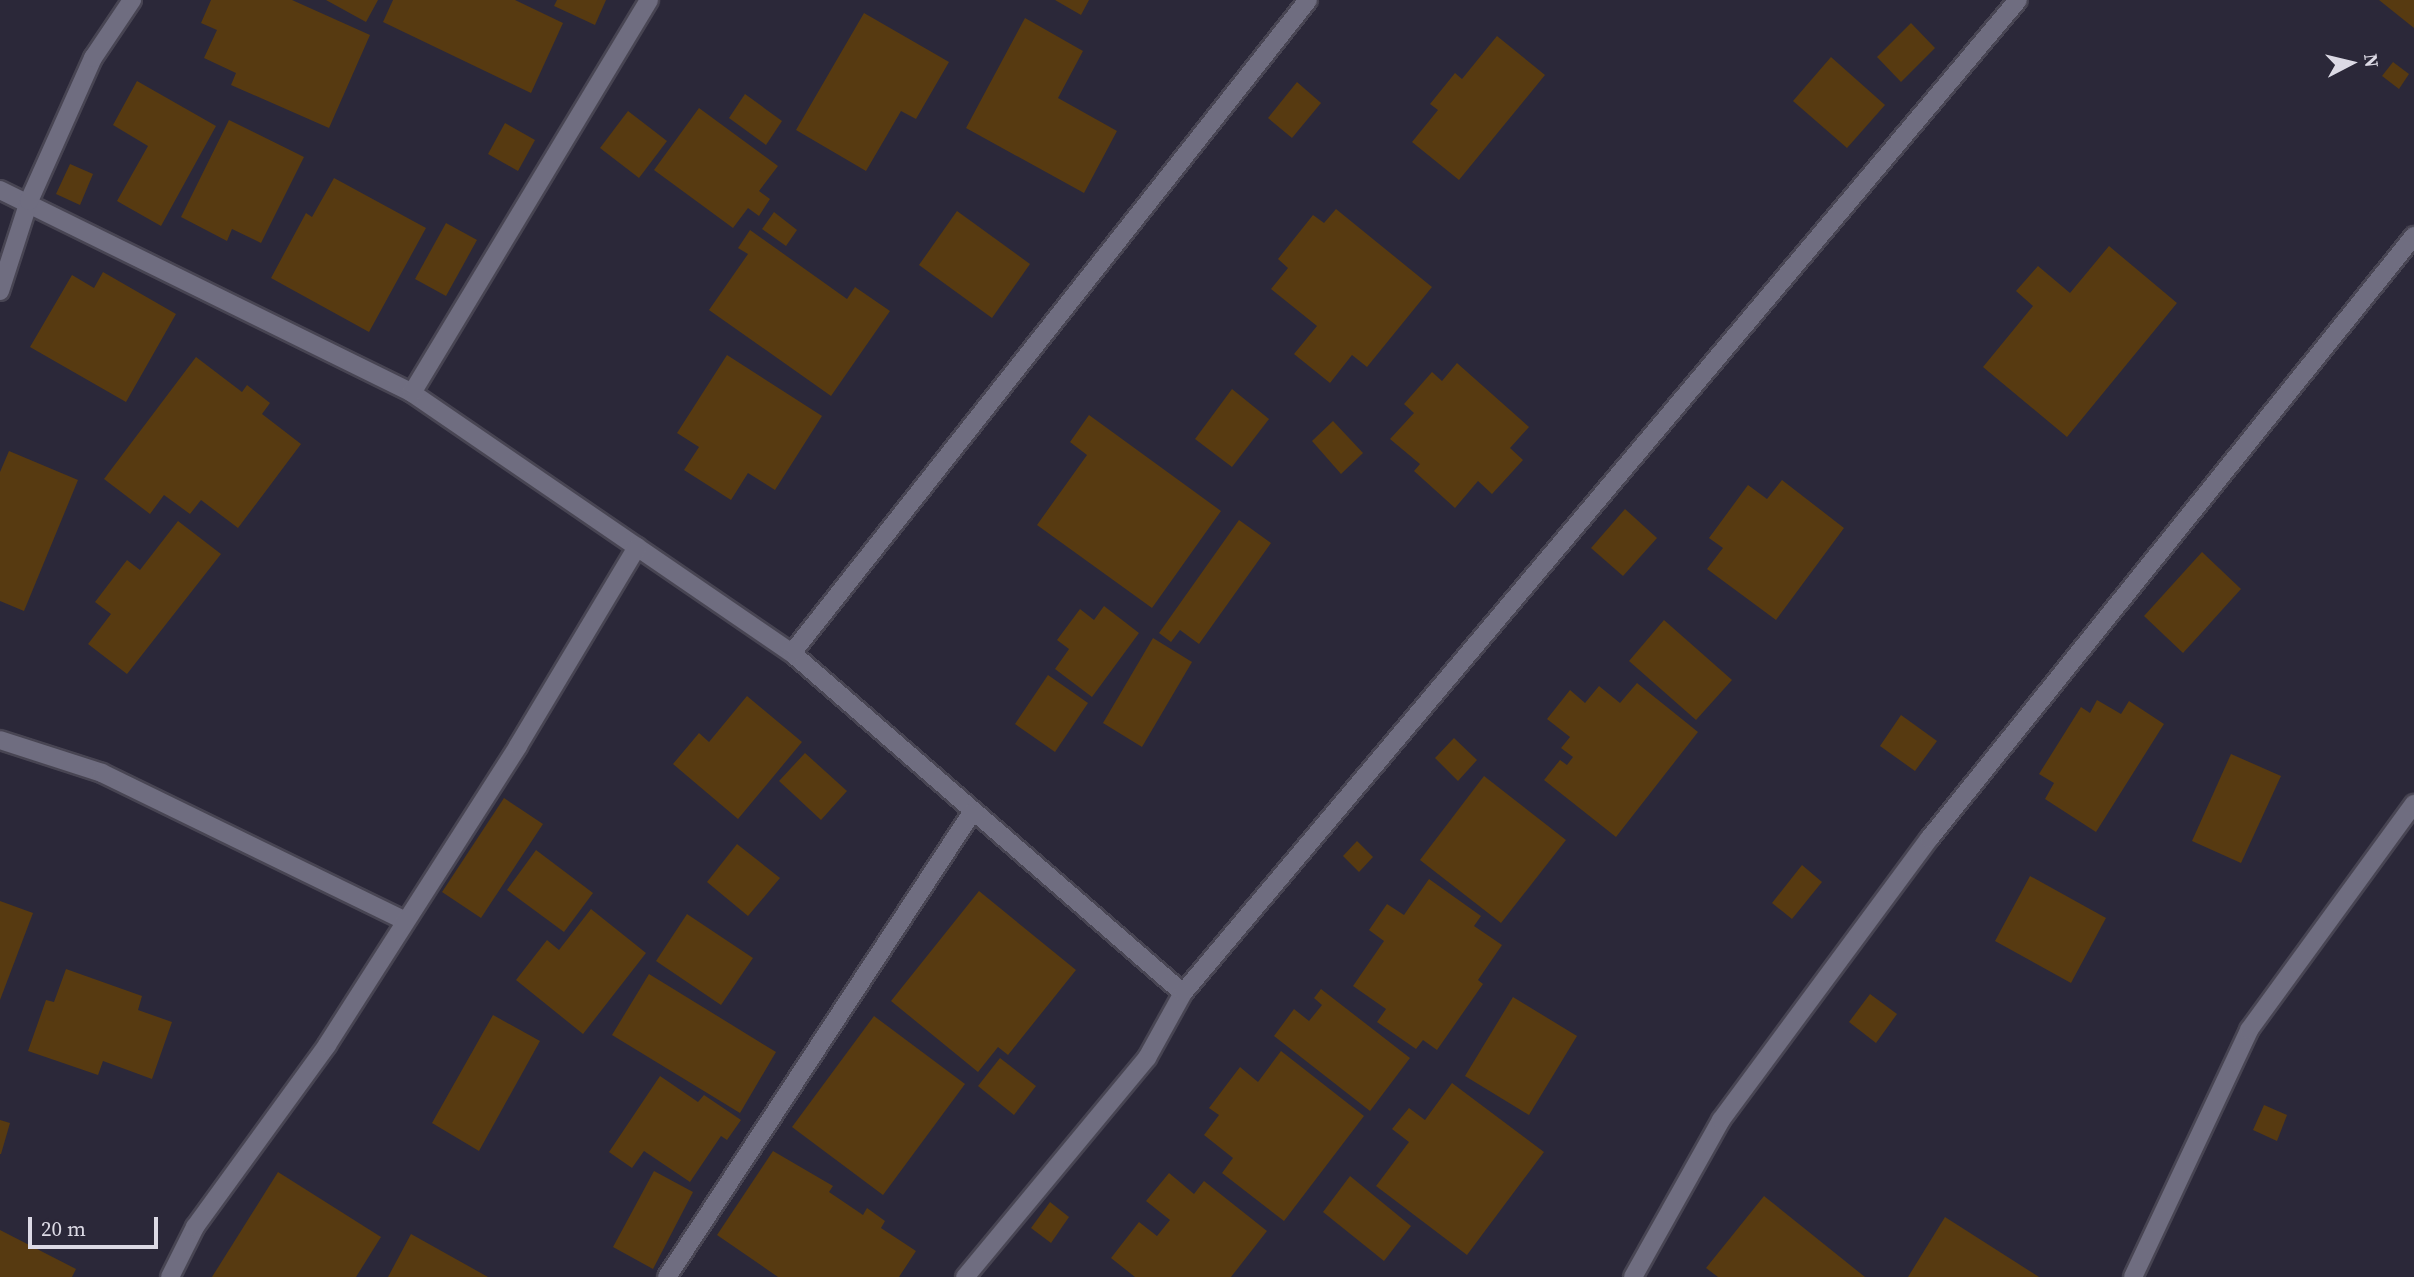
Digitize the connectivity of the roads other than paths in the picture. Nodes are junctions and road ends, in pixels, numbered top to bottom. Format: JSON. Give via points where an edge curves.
{"nodes":[{"id":1,"x":132,"y":0,"type":"edge"},
{"id":2,"x":649,"y":0,"type":"edge"},
{"id":3,"x":1307,"y":0,"type":"edge"},
{"id":4,"x":2018,"y":0,"type":"edge"},
{"id":5,"x":0,"y":190,"type":"edge"},
{"id":6,"x":29,"y":201,"type":"junction"},
{"id":7,"x":2414,"y":236,"type":"edge"},
{"id":8,"x":0,"y":291,"type":"edge"},
{"id":9,"x":412,"y":393,"type":"junction"},
{"id":10,"x":638,"y":547,"type":"junction"},
{"id":11,"x":792,"y":653,"type":"junction"},
{"id":12,"x":0,"y":740,"type":"edge"},
{"id":13,"x":2414,"y":804,"type":"edge"},
{"id":14,"x":973,"y":811,"type":"junction"},
{"id":15,"x":405,"y":921,"type":"junction"},
{"id":16,"x":1183,"y":993,"type":"junction"},
{"id":17,"x":170,"y":1277,"type":"edge"},
{"id":18,"x":667,"y":1277,"type":"edge"},
{"id":19,"x":965,"y":1277,"type":"edge"},
{"id":20,"x":1633,"y":1277,"type":"edge"},
{"id":21,"x":2133,"y":1277,"type":"edge"}],
"edges":[{"from":1,"to":6,"type":"street","via":[[93,58]]},
{"from":2,"to":9,"type":"street"},
{"from":3,"to":11,"type":"street"},
{"from":4,"to":16,"type":"street"},
{"from":5,"to":6,"type":"street"},
{"from":6,"to":8,"type":"street"},
{"from":6,"to":9,"type":"street"},
{"from":7,"to":20,"type":"street","via":[[1929,839],[1721,1120]]},
{"from":9,"to":10,"type":"street"},
{"from":10,"to":11,"type":"street"},
{"from":10,"to":15,"type":"street"},
{"from":11,"to":14,"type":"street"},
{"from":12,"to":15,"type":"street","via":[[102,773]]},
{"from":13,"to":21,"type":"street","via":[[2249,1030]]},
{"from":14,"to":16,"type":"street"},
{"from":14,"to":18,"type":"street"},
{"from":15,"to":17,"type":"street","via":[[327,1045],[195,1227]]},
{"from":16,"to":19,"type":"street","via":[[1147,1058]]}]}
